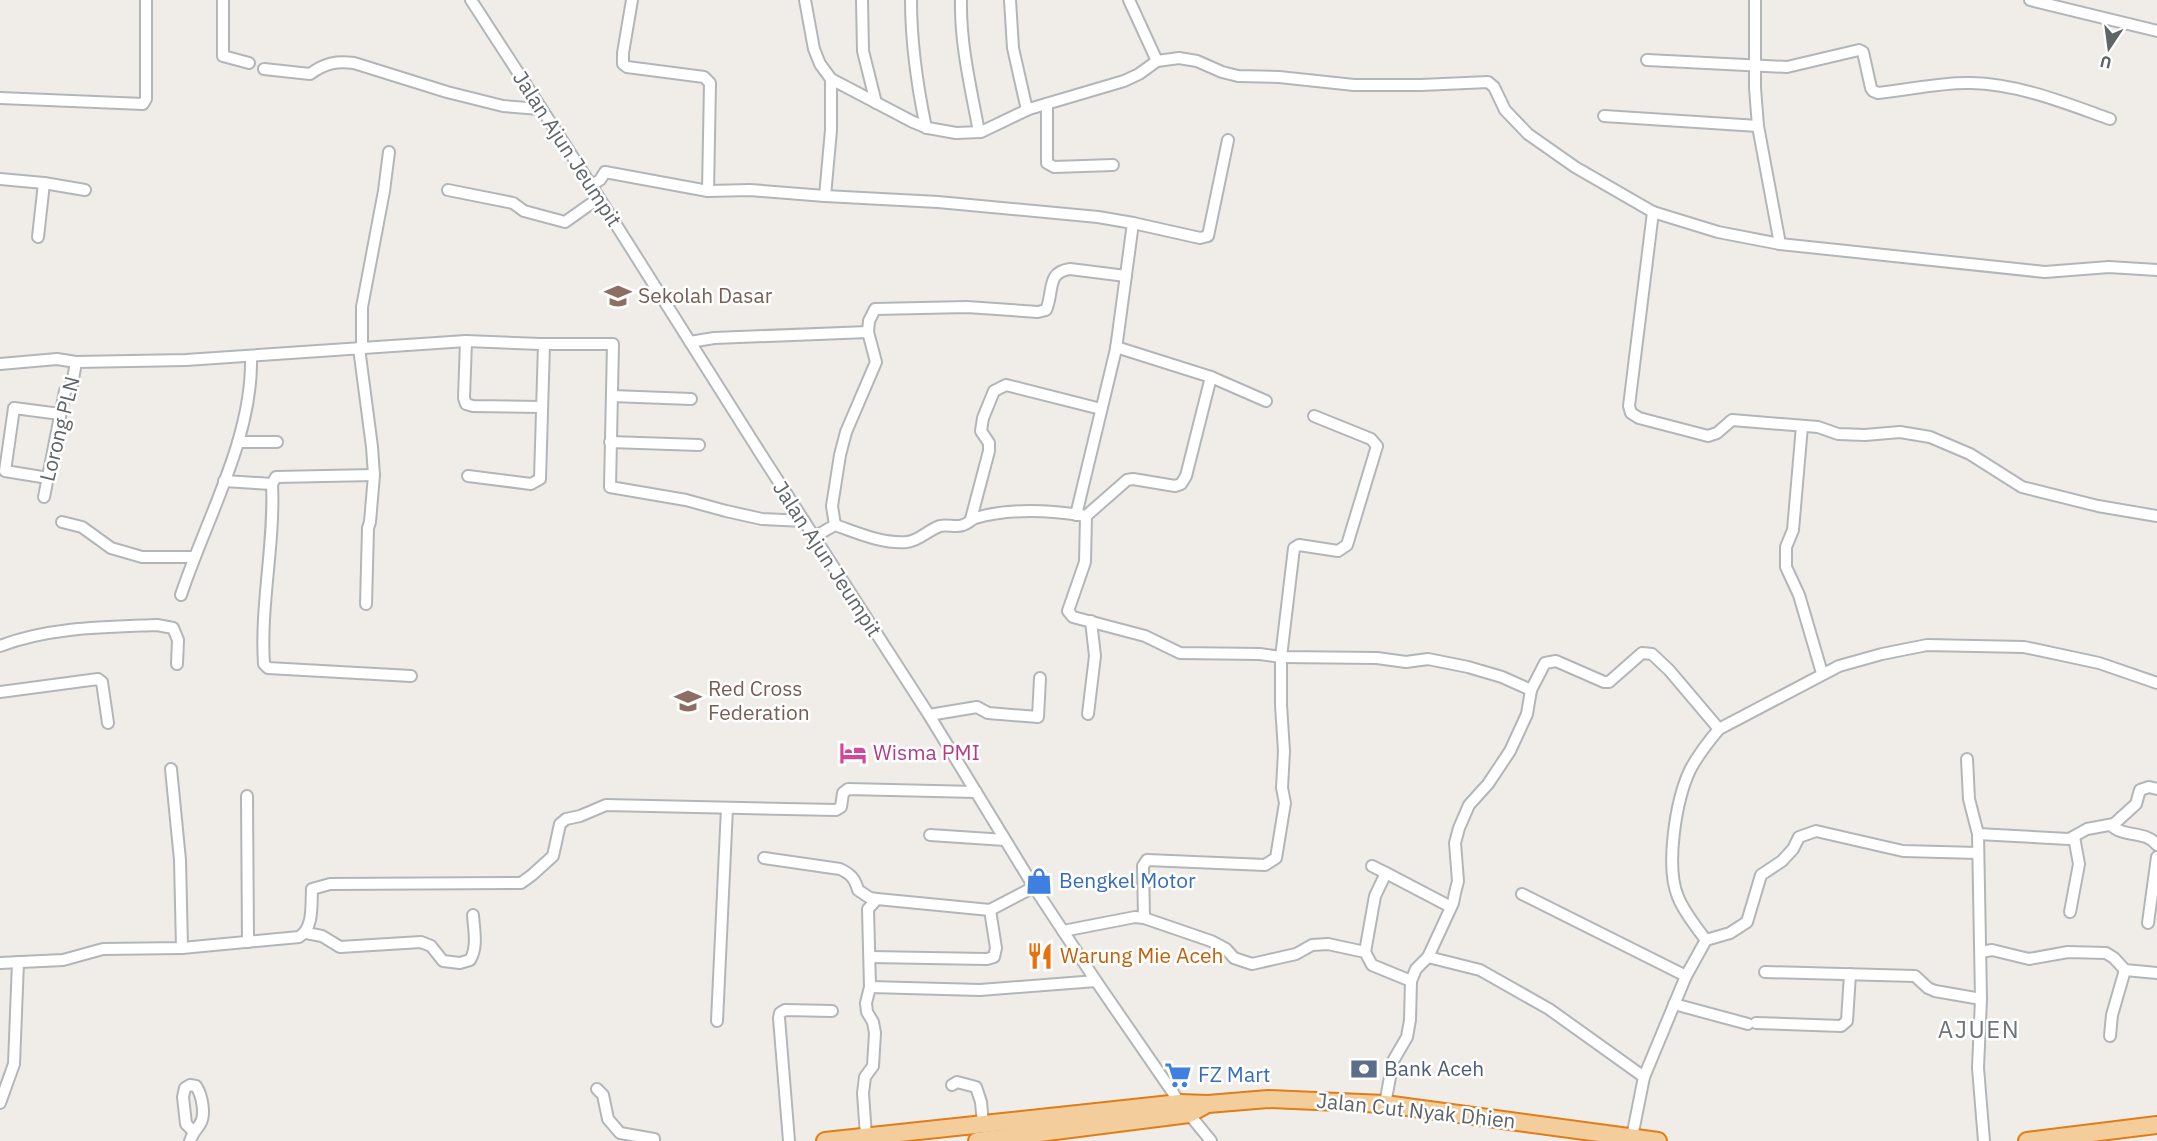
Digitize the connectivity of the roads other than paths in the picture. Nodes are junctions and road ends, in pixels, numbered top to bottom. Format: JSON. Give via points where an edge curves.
{"nodes":[{"id":1,"x":146,"y":0,"type":"edge"},
{"id":2,"x":223,"y":0,"type":"edge"},
{"id":3,"x":471,"y":0,"type":"edge"},
{"id":4,"x":632,"y":0,"type":"edge"},
{"id":5,"x":805,"y":0,"type":"edge"},
{"id":6,"x":862,"y":0,"type":"edge"},
{"id":7,"x":911,"y":0,"type":"edge"},
{"id":8,"x":961,"y":0,"type":"edge"},
{"id":9,"x":1010,"y":0,"type":"edge"},
{"id":10,"x":1129,"y":0,"type":"edge"},
{"id":11,"x":1755,"y":0,"type":"edge"},
{"id":12,"x":2030,"y":0,"type":"edge"},
{"id":13,"x":2157,"y":31,"type":"edge"},
{"id":14,"x":1647,"y":60,"type":"dead end"},
{"id":15,"x":1157,"y":61,"type":"junction"},
{"id":16,"x":249,"y":63,"type":"dead end"},
{"id":17,"x":1756,"y":66,"type":"junction"},
{"id":18,"x":264,"y":69,"type":"dead end"},
{"id":19,"x":831,"y":79,"type":"junction"},
{"id":20,"x":0,"y":98,"type":"edge"},
{"id":21,"x":876,"y":103,"type":"junction"},
{"id":22,"x":1047,"y":104,"type":"junction"},
{"id":23,"x":540,"y":109,"type":"junction"},
{"id":24,"x":1027,"y":110,"type":"junction"},
{"id":25,"x":1604,"y":116,"type":"dead end"},
{"id":26,"x":2110,"y":119,"type":"dead end"},
{"id":27,"x":1758,"y":126,"type":"junction"},
{"id":28,"x":926,"y":128,"type":"junction"},
{"id":29,"x":979,"y":132,"type":"junction"},
{"id":30,"x":1228,"y":140,"type":"dead end"},
{"id":31,"x":389,"y":152,"type":"dead end"},
{"id":32,"x":1113,"y":165,"type":"dead end"},
{"id":33,"x":0,"y":179,"type":"edge"},
{"id":34,"x":44,"y":183,"type":"junction"},
{"id":35,"x":591,"y":185,"type":"junction"},
{"id":36,"x":85,"y":190,"type":"dead end"},
{"id":37,"x":448,"y":190,"type":"dead end"},
{"id":38,"x":708,"y":190,"type":"junction"},
{"id":39,"x":825,"y":196,"type":"junction"},
{"id":40,"x":599,"y":198,"type":"junction"},
{"id":41,"x":1653,"y":212,"type":"junction"},
{"id":42,"x":1133,"y":223,"type":"junction"},
{"id":43,"x":38,"y":237,"type":"dead end"},
{"id":44,"x":1780,"y":244,"type":"junction"},
{"id":45,"x":2157,"y":270,"type":"edge"},
{"id":46,"x":1126,"y":276,"type":"junction"},
{"id":47,"x":868,"y":332,"type":"junction"},
{"id":48,"x":466,"y":341,"type":"junction"},
{"id":49,"x":690,"y":342,"type":"junction"},
{"id":50,"x":544,"y":344,"type":"junction"},
{"id":51,"x":1116,"y":347,"type":"junction"},
{"id":52,"x":360,"y":348,"type":"junction"},
{"id":53,"x":251,"y":357,"type":"junction"},
{"id":54,"x":76,"y":362,"type":"junction"},
{"id":55,"x":0,"y":364,"type":"edge"},
{"id":56,"x":1211,"y":377,"type":"junction"},
{"id":57,"x":612,"y":396,"type":"junction"},
{"id":58,"x":691,"y":399,"type":"dead end"},
{"id":59,"x":1266,"y":400,"type":"dead end"},
{"id":60,"x":542,"y":406,"type":"junction"},
{"id":61,"x":1101,"y":409,"type":"junction"},
{"id":62,"x":60,"y":414,"type":"junction"},
{"id":63,"x":1314,"y":416,"type":"dead end"},
{"id":64,"x":1802,"y":426,"type":"junction"},
{"id":65,"x":238,"y":442,"type":"junction"},
{"id":66,"x":277,"y":442,"type":"dead end"},
{"id":67,"x":610,"y":442,"type":"junction"},
{"id":68,"x":699,"y":445,"type":"dead end"},
{"id":69,"x":374,"y":475,"type":"junction"},
{"id":70,"x":468,"y":476,"type":"dead end"},
{"id":71,"x":48,"y":478,"type":"junction"},
{"id":72,"x":224,"y":481,"type":"junction"},
{"id":73,"x":272,"y":484,"type":"junction"},
{"id":74,"x":44,"y":496,"type":"dead end"},
{"id":75,"x":1081,"y":515,"type":"junction"},
{"id":76,"x":2157,"y":516,"type":"edge"},
{"id":77,"x":971,"y":519,"type":"junction"},
{"id":78,"x":804,"y":521,"type":"junction"},
{"id":79,"x":62,"y":522,"type":"dead end"},
{"id":80,"x":835,"y":525,"type":"junction"},
{"id":81,"x":814,"y":537,"type":"junction"},
{"id":82,"x":194,"y":557,"type":"junction"},
{"id":83,"x":181,"y":595,"type":"dead end"},
{"id":84,"x":366,"y":604,"type":"dead end"},
{"id":85,"x":1091,"y":621,"type":"junction"},
{"id":86,"x":0,"y":646,"type":"edge"},
{"id":87,"x":1281,"y":657,"type":"junction"},
{"id":88,"x":177,"y":664,"type":"dead end"},
{"id":89,"x":1822,"y":673,"type":"junction"},
{"id":90,"x":411,"y":676,"type":"dead end"},
{"id":91,"x":1040,"y":678,"type":"dead end"},
{"id":92,"x":2157,"y":683,"type":"edge"},
{"id":93,"x":1531,"y":690,"type":"junction"},
{"id":94,"x":0,"y":692,"type":"edge"},
{"id":95,"x":1088,"y":714,"type":"dead end"},
{"id":96,"x":929,"y":716,"type":"junction"},
{"id":97,"x":108,"y":723,"type":"dead end"},
{"id":98,"x":1719,"y":729,"type":"junction"},
{"id":99,"x":1967,"y":759,"type":"dead end"},
{"id":100,"x":171,"y":769,"type":"dead end"},
{"id":101,"x":2157,"y":789,"type":"edge"},
{"id":102,"x":976,"y":792,"type":"junction"},
{"id":103,"x":247,"y":796,"type":"dead end"},
{"id":104,"x":727,"y":808,"type":"junction"},
{"id":105,"x":2111,"y":825,"type":"junction"},
{"id":106,"x":1978,"y":834,"type":"junction"},
{"id":107,"x":930,"y":835,"type":"dead end"},
{"id":108,"x":2074,"y":837,"type":"junction"},
{"id":109,"x":1005,"y":840,"type":"junction"},
{"id":110,"x":2157,"y":844,"type":"edge"},
{"id":111,"x":1978,"y":853,"type":"junction"},
{"id":112,"x":2157,"y":857,"type":"edge"},
{"id":113,"x":764,"y":858,"type":"dead end"},
{"id":114,"x":1372,"y":866,"type":"dead end"},
{"id":115,"x":1386,"y":873,"type":"junction"},
{"id":116,"x":1034,"y":887,"type":"junction"},
{"id":117,"x":1522,"y":894,"type":"dead end"},
{"id":118,"x":877,"y":899,"type":"junction"},
{"id":119,"x":1451,"y":907,"type":"junction"},
{"id":120,"x":990,"y":910,"type":"junction"},
{"id":121,"x":2070,"y":912,"type":"dead end"},
{"id":122,"x":473,"y":915,"type":"dead end"},
{"id":123,"x":1144,"y":918,"type":"junction"},
{"id":124,"x":2148,"y":923,"type":"dead end"},
{"id":125,"x":1063,"y":931,"type":"junction"},
{"id":126,"x":306,"y":933,"type":"junction"},
{"id":127,"x":1706,"y":940,"type":"junction"},
{"id":128,"x":248,"y":942,"type":"junction"},
{"id":129,"x":182,"y":948,"type":"junction"},
{"id":130,"x":1365,"y":952,"type":"junction"},
{"id":131,"x":1981,"y":952,"type":"junction"},
{"id":132,"x":870,"y":957,"type":"junction"},
{"id":133,"x":1428,"y":957,"type":"junction"},
{"id":134,"x":18,"y":962,"type":"junction"},
{"id":135,"x":0,"y":963,"type":"edge"},
{"id":136,"x":2125,"y":970,"type":"junction"},
{"id":137,"x":1765,"y":972,"type":"dead end"},
{"id":138,"x":1850,"y":974,"type":"junction"},
{"id":139,"x":2157,"y":974,"type":"edge"},
{"id":140,"x":1686,"y":976,"type":"junction"},
{"id":141,"x":1096,"y":981,"type":"junction"},
{"id":142,"x":1411,"y":981,"type":"junction"},
{"id":143,"x":870,"y":987,"type":"junction"},
{"id":144,"x":1982,"y":999,"type":"junction"},
{"id":145,"x":1674,"y":1004,"type":"junction"},
{"id":146,"x":832,"y":1011,"type":"dead end"},
{"id":147,"x":717,"y":1021,"type":"dead end"},
{"id":148,"x":2110,"y":1036,"type":"dead end"},
{"id":149,"x":1644,"y":1077,"type":"junction"},
{"id":150,"x":952,"y":1085,"type":"dead end"},
{"id":151,"x":597,"y":1089,"type":"dead end"},
{"id":152,"x":0,"y":1103,"type":"edge"},
{"id":153,"x":1385,"y":1104,"type":"junction"},
{"id":154,"x":1184,"y":1109,"type":"junction"},
{"id":155,"x":983,"y":1124,"type":"junction"},
{"id":156,"x":2157,"y":1125,"type":"edge"},
{"id":157,"x":866,"y":1136,"type":"junction"},
{"id":158,"x":2112,"y":1136,"type":"edge"},
{"id":159,"x":1632,"y":1137,"type":"junction"},
{"id":160,"x":654,"y":1141,"type":"edge"},
{"id":161,"x":789,"y":1141,"type":"edge"},
{"id":162,"x":825,"y":1141,"type":"edge"},
{"id":163,"x":830,"y":1141,"type":"edge"},
{"id":164,"x":977,"y":1141,"type":"edge"},
{"id":165,"x":1211,"y":1141,"type":"edge"},
{"id":166,"x":1658,"y":1141,"type":"edge"},
{"id":167,"x":1984,"y":1141,"type":"edge"},
{"id":168,"x":2027,"y":1141,"type":"edge"}],
"edges":[{"from":1,"to":20,"type":"street","via":[[143,104]]},
{"from":2,"to":16,"type":"street","via":[[224,56]]},
{"from":3,"to":23,"type":"street","name":"Jalan Ajun Jeumpit"},
{"from":4,"to":38,"type":"street","via":[[623,64],[627,68],[704,77],[710,83]]},
{"from":5,"to":19,"type":"street","via":[[814,49]]},
{"from":6,"to":21,"type":"street","via":[[863,51]]},
{"from":7,"to":28,"type":"street","via":[[914,57]]},
{"from":8,"to":29,"type":"street","via":[[965,55]]},
{"from":9,"to":24,"type":"street","via":[[1012,48]]},
{"from":10,"to":15,"type":"street"},
{"from":11,"to":17,"type":"street"},
{"from":12,"to":13,"type":"street"},
{"from":14,"to":17,"type":"street"},
{"from":15,"to":22,"type":"street","via":[[1124,81]]},
{"from":15,"to":41,"type":"street","via":[[1184,58],[1233,75],[1354,85],[1488,82],[1505,110],[1527,134]]},
{"from":17,"to":26,"type":"street","via":[[1786,67],[1859,50],[1863,52],[1870,88],[1878,93],[1971,83],[2007,87]]},
{"from":17,"to":27,"type":"street"},
{"from":18,"to":23,"type":"street","via":[[310,74],[334,62],[354,63],[503,106]]},
{"from":19,"to":21,"type":"street"},
{"from":19,"to":39,"type":"street","via":[[831,140]]},
{"from":21,"to":28,"type":"street"},
{"from":22,"to":24,"type":"street"},
{"from":22,"to":32,"type":"street","via":[[1047,163],[1054,167]]},
{"from":23,"to":35,"type":"street","name":"Jalan Ajun Jeumpit"},
{"from":24,"to":29,"type":"street"},
{"from":25,"to":27,"type":"street"},
{"from":27,"to":44,"type":"street"},
{"from":28,"to":29,"type":"street"},
{"from":30,"to":42,"type":"street","via":[[1208,236],[1200,238]]},
{"from":31,"to":52,"type":"street","via":[[362,307]]},
{"from":33,"to":34,"type":"street"},
{"from":34,"to":36,"type":"street"},
{"from":34,"to":43,"type":"street"},
{"from":35,"to":38,"type":"street","via":[[605,172]]},
{"from":35,"to":40,"type":"street","name":"Jalan Ajun Jeumpit"},
{"from":37,"to":40,"type":"street","via":[[513,203],[524,211],[565,222]]},
{"from":38,"to":39,"type":"street"},
{"from":39,"to":42,"type":"street","via":[[938,202]]},
{"from":40,"to":49,"type":"street","name":"Jalan Ajun Jeumpit"},
{"from":41,"to":44,"type":"street"},
{"from":41,"to":64,"type":"street","via":[[1631,413],[1708,436],[1732,420]]},
{"from":42,"to":46,"type":"street"},
{"from":44,"to":45,"type":"street","via":[[2046,272],[2109,267]]},
{"from":46,"to":47,"type":"street","via":[[1061,270],[1054,276],[1050,303],[1046,310],[1038,312],[967,307],[875,309]]},
{"from":46,"to":51,"type":"street"},
{"from":47,"to":49,"type":"street"},
{"from":47,"to":80,"type":"street","via":[[876,362],[840,455],[832,506]]},
{"from":48,"to":50,"type":"street"},
{"from":48,"to":52,"type":"street"},
{"from":48,"to":60,"type":"street","via":[[466,404]]},
{"from":49,"to":78,"type":"street","name":"Jalan Ajun Jeumpit"},
{"from":50,"to":57,"type":"street","via":[[613,344]]},
{"from":50,"to":60,"type":"street"},
{"from":51,"to":56,"type":"street"},
{"from":51,"to":61,"type":"street"},
{"from":52,"to":53,"type":"street"},
{"from":52,"to":69,"type":"street"},
{"from":53,"to":54,"type":"street"},
{"from":53,"to":65,"type":"street","via":[[252,379]]},
{"from":54,"to":55,"type":"street"},
{"from":54,"to":62,"type":"street","name":"Lorong PLN"},
{"from":56,"to":59,"type":"street"},
{"from":56,"to":75,"type":"street","via":[[1181,484],[1127,480]]},
{"from":57,"to":58,"type":"street"},
{"from":57,"to":67,"type":"street"},
{"from":60,"to":70,"type":"street","via":[[542,472],[537,482]]},
{"from":61,"to":75,"type":"street"},
{"from":61,"to":77,"type":"street","via":[[1006,385],[994,391],[983,418],[981,431],[989,443]]},
{"from":62,"to":71,"type":"street","name":"Lorong PLN"},
{"from":62,"to":71,"type":"street","via":[[14,408],[5,471]]},
{"from":63,"to":87,"type":"street","via":[[1371,439],[1377,446],[1376,455],[1347,545],[1338,551],[1299,545],[1294,548]]},
{"from":64,"to":76,"type":"street","via":[[1838,434],[1900,432],[1930,437],[1970,454],[2022,487]]},
{"from":64,"to":89,"type":"street","via":[[1786,567],[1799,595]]},
{"from":65,"to":66,"type":"street"},
{"from":65,"to":72,"type":"street"},
{"from":67,"to":68,"type":"street"},
{"from":67,"to":78,"type":"street","via":[[610,488],[686,500],[762,519]]},
{"from":69,"to":73,"type":"street","via":[[276,477]]},
{"from":69,"to":84,"type":"street"},
{"from":71,"to":74,"type":"street","name":"Lorong PLN"},
{"from":72,"to":73,"type":"street"},
{"from":72,"to":82,"type":"street"},
{"from":73,"to":90,"type":"street","via":[[274,516],[268,560],[264,664],[268,668]]},
{"from":75,"to":77,"type":"street","via":[[1036,511]]},
{"from":75,"to":85,"type":"street","via":[[1085,562],[1068,611],[1073,617]]},
{"from":77,"to":80,"type":"street","via":[[964,525],[935,528],[905,542],[872,538]]},
{"from":78,"to":81,"type":"street","name":"Jalan Ajun Jeumpit"},
{"from":79,"to":82,"type":"street","via":[[82,527],[111,548],[142,557]]},
{"from":80,"to":81,"type":"street"},
{"from":81,"to":96,"type":"street","name":"Jalan Ajun Jeumpit"},
{"from":82,"to":83,"type":"street"},
{"from":85,"to":87,"type":"street","via":[[1145,636],[1180,653]]},
{"from":85,"to":95,"type":"street","via":[[1095,656]]},
{"from":86,"to":88,"type":"street","via":[[50,633],[157,624],[173,628]]},
{"from":87,"to":93,"type":"street","via":[[1406,662],[1428,659],[1502,677]]},
{"from":87,"to":123,"type":"street","via":[[1285,803],[1276,858],[1265,865],[1147,860],[1143,866]]},
{"from":89,"to":92,"type":"street","via":[[1927,645],[2024,646],[2099,663]]},
{"from":89,"to":98,"type":"street"},
{"from":91,"to":96,"type":"street","via":[[1038,717],[988,713],[977,707]]},
{"from":93,"to":98,"type":"street","via":[[1545,663],[1556,661],[1609,682],[1647,652],[1669,670]]},
{"from":93,"to":119,"type":"street","via":[[1527,714],[1510,751],[1469,805],[1459,828],[1455,843],[1458,881]]},
{"from":94,"to":97,"type":"street","via":[[98,679],[102,682]]},
{"from":96,"to":102,"type":"street","name":"Jalan Ajun Jeumpit"},
{"from":98,"to":127,"type":"street","via":[[1689,771],[1672,850],[1678,899]]},
{"from":99,"to":106,"type":"street","via":[[1969,800]]},
{"from":100,"to":129,"type":"street","via":[[181,869]]},
{"from":101,"to":105,"type":"street","via":[[2140,790],[2132,809]]},
{"from":102,"to":104,"type":"street","via":[[848,789],[836,810]]},
{"from":102,"to":109,"type":"street","name":"Jalan Ajun Jeumpit"},
{"from":103,"to":128,"type":"street"},
{"from":104,"to":126,"type":"street","via":[[606,805],[566,819],[560,824],[553,856],[521,883],[359,883],[312,889]]},
{"from":104,"to":147,"type":"street"},
{"from":105,"to":108,"type":"street","via":[[2087,829]]},
{"from":105,"to":110,"type":"street","via":[[2119,832],[2149,837]]},
{"from":106,"to":108,"type":"street"},
{"from":106,"to":111,"type":"street"},
{"from":107,"to":109,"type":"street"},
{"from":108,"to":121,"type":"street","via":[[2079,864]]},
{"from":109,"to":116,"type":"street","name":"Jalan Ajun Jeumpit"},
{"from":111,"to":127,"type":"street","via":[[1903,851],[1816,831],[1799,837],[1782,861],[1761,875],[1747,922],[1730,933]]},
{"from":111,"to":131,"type":"street"},
{"from":112,"to":124,"type":"street"},
{"from":113,"to":118,"type":"street","via":[[840,869],[855,880],[858,890]]},
{"from":114,"to":115,"type":"street"},
{"from":115,"to":119,"type":"street"},
{"from":115,"to":130,"type":"street","via":[[1375,896]]},
{"from":116,"to":120,"type":"street"},
{"from":116,"to":125,"type":"street","name":"Jalan Ajun Jeumpit"},
{"from":117,"to":140,"type":"street"},
{"from":118,"to":120,"type":"street"},
{"from":118,"to":132,"type":"street","via":[[868,909]]},
{"from":119,"to":133,"type":"street"},
{"from":120,"to":132,"type":"street","via":[[994,957]]},
{"from":122,"to":126,"type":"street","via":[[473,956],[460,963],[443,962],[431,946],[421,942],[340,947],[322,936]]},
{"from":123,"to":125,"type":"street"},
{"from":123,"to":130,"type":"street","via":[[1211,941],[1234,958],[1252,964],[1296,954],[1312,945],[1328,944]]},
{"from":125,"to":141,"type":"street","name":"Jalan Ajun Jeumpit"},
{"from":126,"to":128,"type":"street"},
{"from":127,"to":140,"type":"street"},
{"from":128,"to":129,"type":"street"},
{"from":129,"to":134,"type":"street","via":[[103,949],[63,960]]},
{"from":130,"to":142,"type":"street","via":[[1372,965]]},
{"from":131,"to":136,"type":"street","via":[[1992,950],[2028,959],[2067,952],[2106,953]]},
{"from":131,"to":144,"type":"street"},
{"from":132,"to":143,"type":"street"},
{"from":133,"to":142,"type":"street"},
{"from":133,"to":149,"type":"street","via":[[1480,970],[1549,1009]]},
{"from":134,"to":135,"type":"street"},
{"from":134,"to":152,"type":"street","via":[[14,1064]]},
{"from":136,"to":139,"type":"street"},
{"from":136,"to":148,"type":"street"},
{"from":137,"to":138,"type":"street"},
{"from":138,"to":144,"type":"street","via":[[1915,976],[1935,991]]},
{"from":138,"to":145,"type":"street","via":[[1845,1024],[1840,1026],[1752,1023]]},
{"from":140,"to":145,"type":"street"},
{"from":141,"to":143,"type":"street","via":[[980,990]]},
{"from":141,"to":154,"type":"street","name":"Jalan Ajun Jeumpit"},
{"from":142,"to":153,"type":"street","via":[[1407,1037],[1393,1061]]},
{"from":143,"to":157,"type":"street","via":[[867,1012],[876,1033],[873,1066],[865,1077],[863,1093]]},
{"from":144,"to":167,"type":"street","via":[[1978,1068]]},
{"from":145,"to":149,"type":"street"},
{"from":146,"to":161,"type":"street","via":[[780,1013]]},
{"from":149,"to":159,"type":"street"},
{"from":150,"to":155,"type":"street","via":[[957,1082],[976,1088]]},
{"from":151,"to":160,"type":"street","via":[[603,1095],[608,1119],[620,1133]]},
{"from":153,"to":154,"type":"highway","name":"Jalan Cut Nyak Dhien","via":[[1268,1099]]},
{"from":153,"to":159,"type":"highway","name":"Jalan Cut Nyak Dhien"},
{"from":154,"to":155,"type":"highway","name":"Jalan Cut Nyak Dhien"},
{"from":154,"to":164,"type":"highway","name":"Jalan Cut Nyak Dhien"},
{"from":154,"to":165,"type":"street","name":"Jalan Ajun Jeumpit"},
{"from":155,"to":157,"type":"highway","name":"Jalan Cut Nyak Dhien"},
{"from":156,"to":158,"type":"highway"},
{"from":157,"to":163,"type":"highway","name":"Jalan Cut Nyak Dhien"},
{"from":158,"to":168,"type":"highway"},
{"from":159,"to":166,"type":"highway","name":"Jalan Cut Nyak Dhien"},
{"from":162,"to":163,"type":"highway","name":"Jalan Cut Nyak Dhien"}]}
